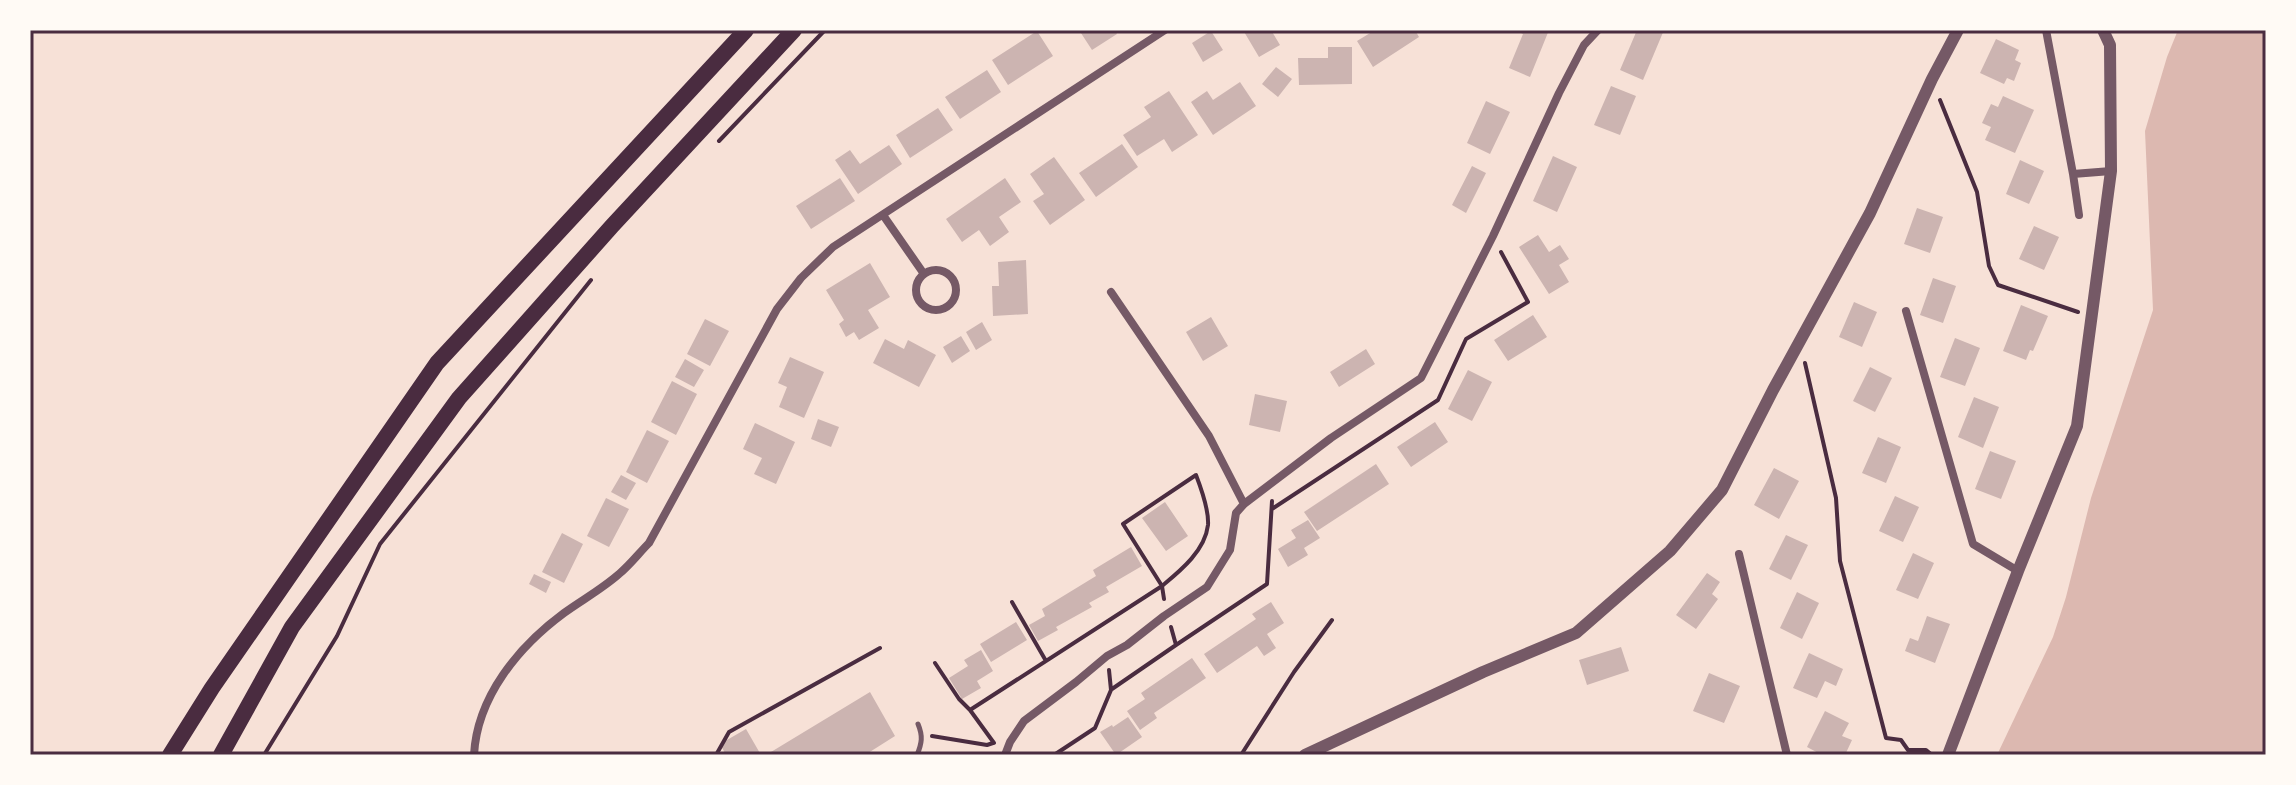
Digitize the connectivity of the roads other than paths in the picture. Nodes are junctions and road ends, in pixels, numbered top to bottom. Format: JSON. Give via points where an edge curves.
{"nodes":[{"id":1,"x":746,"y":30,"type":"edge"},
{"id":2,"x":794,"y":30,"type":"edge"},
{"id":3,"x":1165,"y":30,"type":"edge"},
{"id":4,"x":1598,"y":30,"type":"edge"},
{"id":5,"x":1958,"y":30,"type":"edge"},
{"id":6,"x":2046,"y":30,"type":"edge"},
{"id":7,"x":2103,"y":30,"type":"edge"},
{"id":8,"x":2111,"y":171,"type":"junction"},
{"id":9,"x":2073,"y":174,"type":"junction"},
{"id":10,"x":883,"y":215,"type":"junction"},
{"id":11,"x":2079,"y":215,"type":"dead end"},
{"id":12,"x":924,"y":274,"type":"junction"},
{"id":13,"x":1111,"y":292,"type":"dead end"},
{"id":14,"x":1906,"y":311,"type":"dead end"},
{"id":15,"x":1244,"y":504,"type":"junction"},
{"id":16,"x":1739,"y":554,"type":"dead end"},
{"id":17,"x":2018,"y":571,"type":"junction"},
{"id":18,"x":212,"y":688,"type":"junction"},
{"id":19,"x":918,"y":724,"type":"dead end"},
{"id":20,"x":170,"y":755,"type":"edge"},
{"id":21,"x":183,"y":755,"type":"edge"},
{"id":22,"x":221,"y":755,"type":"edge"},
{"id":23,"x":474,"y":755,"type":"edge"},
{"id":24,"x":917,"y":755,"type":"edge"},
{"id":25,"x":1005,"y":755,"type":"edge"},
{"id":26,"x":1305,"y":755,"type":"edge"},
{"id":27,"x":1787,"y":755,"type":"edge"},
{"id":28,"x":1948,"y":755,"type":"edge"}],
"edges":[{"from":1,"to":18,"type":"highway","via":[[437,363]]},
{"from":2,"to":22,"type":"highway","via":[[459,398],[292,627]]},
{"from":3,"to":10,"type":"street"},
{"from":4,"to":15,"type":"street","via":[[1584,45],[1559,93],[1421,378]]},
{"from":5,"to":26,"type":"street","via":[[1870,213],[1722,490],[1670,551],[1576,633]]},
{"from":6,"to":9,"type":"street"},
{"from":7,"to":8,"type":"street","via":[[2110,45]]},
{"from":8,"to":9,"type":"street"},
{"from":8,"to":17,"type":"street","via":[[2077,426]]},
{"from":9,"to":11,"type":"street"},
{"from":10,"to":12,"type":"street"},
{"from":10,"to":23,"type":"street","via":[[833,247],[777,309],[649,543],[618,575],[560,616],[512,660],[487,702]]},
{"from":12,"to":12,"type":"street","via":[[940,270],[953,279],[956,293],[945,308],[934,310],[921,303],[916,289]]},
{"from":13,"to":15,"type":"street","via":[[1209,436]]},
{"from":14,"to":17,"type":"street","via":[[1973,544]]},
{"from":15,"to":25,"type":"street","via":[[1236,513],[1230,550],[1207,587],[1024,721]]},
{"from":16,"to":27,"type":"street"},
{"from":17,"to":28,"type":"street"},
{"from":18,"to":20,"type":"highway"},
{"from":18,"to":21,"type":"highway"},
{"from":19,"to":24,"type":"lane","via":[[922,735]]}]}
